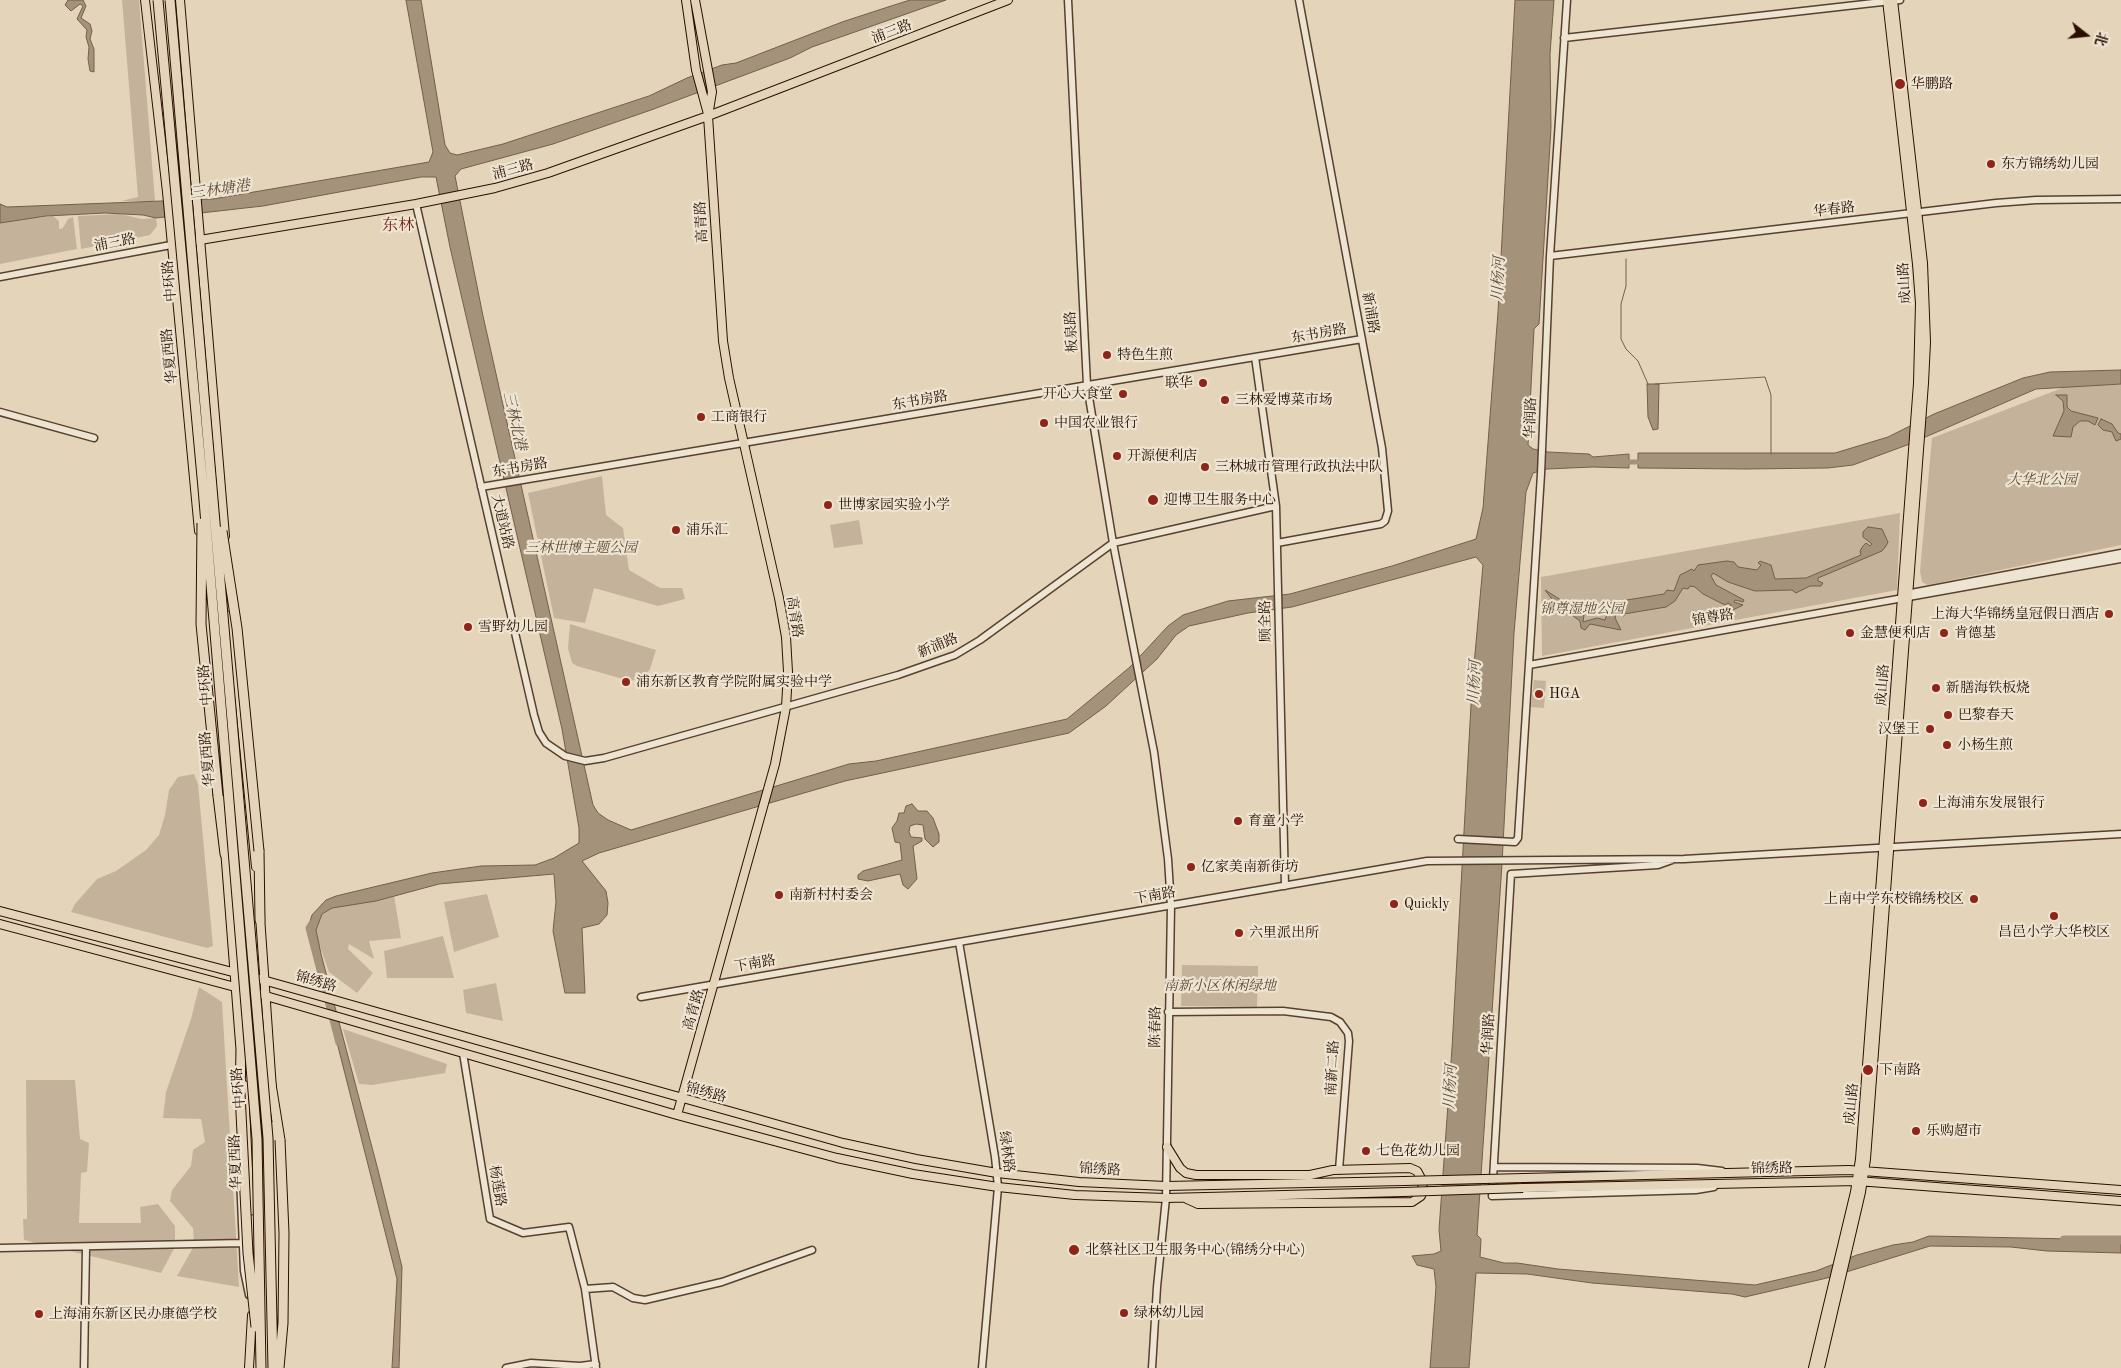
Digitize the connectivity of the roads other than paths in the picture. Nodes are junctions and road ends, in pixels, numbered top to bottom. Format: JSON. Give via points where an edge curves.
{"nodes":[{"id":1,"x":145,"y":0,"type":"edge"},
{"id":2,"x":153,"y":0,"type":"edge"},
{"id":3,"x":158,"y":0,"type":"edge"},
{"id":4,"x":171,"y":0,"type":"edge"},
{"id":5,"x":180,"y":0,"type":"edge"},
{"id":6,"x":686,"y":0,"type":"edge"},
{"id":7,"x":695,"y":0,"type":"edge"},
{"id":8,"x":1008,"y":0,"type":"edge"},
{"id":9,"x":1068,"y":0,"type":"edge"},
{"id":10,"x":1299,"y":0,"type":"edge"},
{"id":11,"x":1567,"y":0,"type":"edge"},
{"id":12,"x":1892,"y":0,"type":"edge"},
{"id":13,"x":160,"y":20,"type":"junction"},
{"id":14,"x":1564,"y":38,"type":"junction"},
{"id":15,"x":708,"y":116,"type":"junction"},
{"id":16,"x":2121,"y":199,"type":"edge"},
{"id":17,"x":416,"y":204,"type":"junction"},
{"id":18,"x":1914,"y":213,"type":"junction"},
{"id":19,"x":200,"y":241,"type":"junction"},
{"id":20,"x":171,"y":245,"type":"junction"},
{"id":21,"x":1550,"y":256,"type":"junction"},
{"id":22,"x":0,"y":276,"type":"edge"},
{"id":23,"x":1362,"y":339,"type":"junction"},
{"id":24,"x":1254,"y":357,"type":"junction"},
{"id":25,"x":1087,"y":385,"type":"junction"},
{"id":26,"x":0,"y":412,"type":"edge"},
{"id":27,"x":94,"y":438,"type":"dead end"},
{"id":28,"x":744,"y":443,"type":"junction"},
{"id":29,"x":208,"y":487,"type":"junction"},
{"id":30,"x":481,"y":487,"type":"junction"},
{"id":31,"x":1276,"y":506,"type":"junction"},
{"id":32,"x":1113,"y":543,"type":"junction"},
{"id":33,"x":1277,"y":543,"type":"junction"},
{"id":34,"x":2121,"y":553,"type":"edge"},
{"id":35,"x":2121,"y":559,"type":"edge"},
{"id":36,"x":1906,"y":596,"type":"junction"},
{"id":37,"x":1136,"y":658,"type":"joint"},
{"id":38,"x":1529,"y":665,"type":"junction"},
{"id":39,"x":786,"y":707,"type":"junction"},
{"id":40,"x":585,"y":761,"type":"joint"},
{"id":41,"x":2121,"y":834,"type":"edge"},
{"id":42,"x":1458,"y":839,"type":"dead end"},
{"id":43,"x":1886,"y":847,"type":"junction"},
{"id":44,"x":225,"y":854,"type":"junction"},
{"id":45,"x":1676,"y":859,"type":"junction"},
{"id":46,"x":1511,"y":874,"type":"joint"},
{"id":47,"x":1285,"y":886,"type":"junction"},
{"id":48,"x":1171,"y":906,"type":"junction"},
{"id":49,"x":0,"y":911,"type":"edge"},
{"id":50,"x":260,"y":920,"type":"junction"},
{"id":51,"x":0,"y":924,"type":"edge"},
{"id":52,"x":959,"y":942,"type":"junction"},
{"id":53,"x":234,"y":973,"type":"junction"},
{"id":54,"x":264,"y":980,"type":"junction"},
{"id":55,"x":714,"y":983,"type":"junction"},
{"id":56,"x":235,"y":987,"type":"junction"},
{"id":57,"x":264,"y":995,"type":"junction"},
{"id":58,"x":641,"y":997,"type":"dead end"},
{"id":59,"x":1168,"y":1012,"type":"junction"},
{"id":60,"x":241,"y":1052,"type":"junction"},
{"id":61,"x":463,"y":1053,"type":"junction"},
{"id":62,"x":271,"y":1084,"type":"junction"},
{"id":63,"x":682,"y":1099,"type":"junction"},
{"id":64,"x":677,"y":1114,"type":"junction"},
{"id":65,"x":1167,"y":1147,"type":"junction"},
{"id":66,"x":1494,"y":1167,"type":"junction"},
{"id":67,"x":1340,"y":1170,"type":"junction"},
{"id":68,"x":1861,"y":1170,"type":"junction"},
{"id":69,"x":1736,"y":1172,"type":"junction"},
{"id":70,"x":997,"y":1173,"type":"junction"},
{"id":71,"x":1860,"y":1181,"type":"junction"},
{"id":72,"x":1735,"y":1182,"type":"junction"},
{"id":73,"x":1166,"y":1186,"type":"junction"},
{"id":74,"x":998,"y":1187,"type":"junction"},
{"id":75,"x":2121,"y":1190,"type":"edge"},
{"id":76,"x":1182,"y":1197,"type":"junction"},
{"id":77,"x":1166,"y":1198,"type":"junction"},
{"id":78,"x":2121,"y":1201,"type":"edge"},
{"id":79,"x":243,"y":1243,"type":"junction"},
{"id":80,"x":0,"y":1248,"type":"edge"},
{"id":81,"x":86,"y":1248,"type":"junction"},
{"id":82,"x":812,"y":1250,"type":"dead end"},
{"id":83,"x":585,"y":1289,"type":"junction"},
{"id":84,"x":1835,"y":1290,"type":"junction"},
{"id":85,"x":252,"y":1311,"type":"junction"},
{"id":86,"x":261,"y":1357,"type":"junction"},
{"id":87,"x":596,"y":1366,"type":"edge"},
{"id":88,"x":84,"y":1368,"type":"edge"},
{"id":89,"x":249,"y":1368,"type":"edge"},
{"id":90,"x":261,"y":1368,"type":"edge"},
{"id":91,"x":273,"y":1368,"type":"edge"},
{"id":92,"x":280,"y":1368,"type":"edge"},
{"id":93,"x":506,"y":1368,"type":"edge"},
{"id":94,"x":982,"y":1368,"type":"edge"},
{"id":95,"x":1152,"y":1368,"type":"edge"},
{"id":96,"x":1813,"y":1368,"type":"edge"},
{"id":97,"x":1820,"y":1368,"type":"edge"}],
"edges":[{"from":1,"to":20,"type":"main road","name":"华夏西路"},
{"from":2,"to":13,"type":"highway","bridge":true},
{"from":3,"to":13,"type":"highway","name":"中环路","bridge":true},
{"from":4,"to":29,"type":"highway","name":"中环路","bridge":true},
{"from":5,"to":19,"type":"main road"},
{"from":6,"to":15,"type":"main road","name":"高青路","via":[[696,70]]},
{"from":7,"to":15,"type":"main road","name":"高青路","via":[[712,92]]},
{"from":8,"to":15,"type":"main road","name":"浦三路"},
{"from":9,"to":25,"type":"street","name":"板泉路"},
{"from":10,"to":23,"type":"street","name":"新浦路"},
{"from":11,"to":14,"type":"street","name":"华润路"},
{"from":12,"to":14,"type":"street"},
{"from":12,"to":18,"type":"main road","name":"成山路"},
{"from":13,"to":29,"type":"highway","name":"中环路","bridge":true},
{"from":14,"to":21,"type":"street","name":"华润路"},
{"from":15,"to":17,"type":"main road","name":"浦三路","via":[[548,173]]},
{"from":15,"to":28,"type":"main road","name":"高青路","via":[[721,327]]},
{"from":16,"to":18,"type":"street","name":"华春路","via":[[2036,200]]},
{"from":17,"to":19,"type":"main road","name":"浦三路"},
{"from":17,"to":30,"type":"street","name":"大道站路"},
{"from":18,"to":21,"type":"street","name":"华春路"},
{"from":18,"to":36,"type":"main road","name":"成山路","via":[[1920,303],[1918,418]]},
{"from":19,"to":20,"type":"main road","name":"浦三路"},
{"from":19,"to":50,"type":"main road"},
{"from":20,"to":22,"type":"street","name":"浦三路"},
{"from":20,"to":44,"type":"main road","name":"华夏西路","via":[[213,673]]},
{"from":21,"to":38,"type":"street","name":"华润路"},
{"from":23,"to":24,"type":"street","name":"东书房路"},
{"from":23,"to":33,"type":"street","name":"新浦路","via":[[1382,448],[1388,516],[1381,524]]},
{"from":24,"to":25,"type":"street","name":"东书房路"},
{"from":24,"to":31,"type":"street","name":"顾全路"},
{"from":25,"to":28,"type":"street","name":"东书房路"},
{"from":25,"to":32,"type":"street","name":"板泉路"},
{"from":26,"to":27,"type":"street"},
{"from":28,"to":30,"type":"street","name":"东书房路"},
{"from":28,"to":39,"type":"main road","name":"高青路","via":[[783,618],[787,655]]},
{"from":29,"to":44,"type":"highway","bridge":true,"via":[[200,556],[201,624]]},
{"from":29,"to":50,"type":"highway","bridge":true,"via":[[228,560],[237,628],[259,851]]},
{"from":29,"to":86,"type":"highway","name":"中环路","bridge":true,"via":[[257,1139]]},
{"from":29,"to":91,"type":"highway","name":"中环路","bridge":true,"via":[[268,1138]]},
{"from":30,"to":40,"type":"street","name":"大道站路","via":[[536,724],[546,743],[565,756]]},
{"from":31,"to":32,"type":"street","name":"新浦路"},
{"from":31,"to":33,"type":"street","name":"顾全路"},
{"from":32,"to":37,"type":"street","name":"板泉路"},
{"from":32,"to":39,"type":"street","name":"新浦路","via":[[955,655]]},
{"from":33,"to":47,"type":"street","name":"顾全路"},
{"from":34,"to":36,"type":"street","name":"锦尊路"},
{"from":35,"to":36,"type":"street","name":"锦尊路"},
{"from":36,"to":38,"type":"street","name":"锦尊路"},
{"from":36,"to":43,"type":"main road","name":"成山路"},
{"from":37,"to":48,"type":"street","name":"陈春路","via":[[1163,815]]},
{"from":38,"to":42,"type":"street","name":"华润路","via":[[1518,838],[1515,842]]},
{"from":39,"to":40,"type":"street","name":"新浦路"},
{"from":39,"to":55,"type":"main road","name":"高青路","via":[[770,783]]},
{"from":41,"to":43,"type":"street","name":"下南路"},
{"from":43,"to":45,"type":"street","name":"下南路"},
{"from":43,"to":68,"type":"main road","name":"成山路"},
{"from":44,"to":53,"type":"main road","name":"华夏西路"},
{"from":45,"to":46,"type":"street","name":"下南路","via":[[1658,865]]},
{"from":45,"to":47,"type":"street","name":"下南路","via":[[1437,860]]},
{"from":46,"to":66,"type":"street","name":"华润路"},
{"from":47,"to":48,"type":"street","name":"下南路"},
{"from":48,"to":52,"type":"street","name":"下南路"},
{"from":48,"to":59,"type":"street","name":"陈春路"},
{"from":49,"to":53,"type":"main road","name":"锦绣路"},
{"from":50,"to":54,"type":"main road"},
{"from":51,"to":56,"type":"main road","name":"锦绣路"},
{"from":52,"to":55,"type":"street","name":"下南路"},
{"from":52,"to":70,"type":"street","name":"绿林路"},
{"from":53,"to":54,"type":"main road","name":"锦绣路"},
{"from":53,"to":56,"type":"main road","name":"华夏西路"},
{"from":54,"to":57,"type":"main road"},
{"from":54,"to":63,"type":"main road","name":"锦绣路"},
{"from":55,"to":58,"type":"street","name":"下南路"},
{"from":55,"to":63,"type":"main road","name":"高青路"},
{"from":56,"to":57,"type":"main road","name":"锦绣路"},
{"from":56,"to":60,"type":"main road","name":"华夏西路"},
{"from":57,"to":61,"type":"main road","name":"锦绣路"},
{"from":57,"to":62,"type":"main road"},
{"from":59,"to":65,"type":"street","name":"陈春路"},
{"from":59,"to":67,"type":"street","name":"南新二路","via":[[1283,1011],[1331,1017],[1340,1022],[1348,1033],[1349,1041]]},
{"from":60,"to":79,"type":"street","via":[[236,1088]]},
{"from":60,"to":85,"type":"main road","name":"华夏西路","via":[[248,1142]]},
{"from":60,"to":86,"type":"highway","bridge":true,"via":[[248,1253]]},
{"from":61,"to":64,"type":"main road","name":"锦绣路"},
{"from":61,"to":83,"type":"street","name":"杨莲路","via":[[490,1219],[523,1233],[569,1227]]},
{"from":62,"to":92,"type":"main road"},
{"from":62,"to":92,"type":"highway","bridge":true,"via":[[280,1140],[284,1233]]},
{"from":63,"to":64,"type":"main road","name":"高青路"},
{"from":63,"to":70,"type":"main road","name":"锦绣路","via":[[843,1144]]},
{"from":64,"to":74,"type":"main road","name":"锦绣路","via":[[837,1158]]},
{"from":65,"to":67,"type":"main road","name":"锦绣路","via":[[1180,1168],[1196,1175],[1310,1175]]},
{"from":65,"to":73,"type":"street","name":"陈春路"},
{"from":66,"to":69,"type":"street","via":[[1698,1168]]},
{"from":66,"to":72,"type":"street","name":"华润路","via":[[1492,1196],[1696,1190]]},
{"from":67,"to":76,"type":"main road","name":"锦绣路","via":[[1410,1168],[1421,1177],[1423,1189],[1421,1196],[1412,1202],[1198,1204]]},
{"from":68,"to":69,"type":"main road","name":"锦绣路"},
{"from":68,"to":71,"type":"main road","name":"成山路"},
{"from":68,"to":75,"type":"main road","name":"锦绣路"},
{"from":69,"to":73,"type":"main road","name":"锦绣路","bridge":true},
{"from":70,"to":73,"type":"main road","name":"锦绣路","via":[[1079,1182]]},
{"from":70,"to":74,"type":"street","name":"绿林路"},
{"from":71,"to":72,"type":"main road","name":"锦绣路"},
{"from":71,"to":78,"type":"main road","name":"锦绣路"},
{"from":71,"to":84,"type":"main road","name":"成山路"},
{"from":72,"to":76,"type":"main road","name":"锦绣路","bridge":true},
{"from":73,"to":77,"type":"street","name":"陈春路"},
{"from":74,"to":77,"type":"main road","name":"锦绣路"},
{"from":74,"to":94,"type":"street","name":"绿林路"},
{"from":76,"to":77,"type":"main road","name":"锦绣路"},
{"from":77,"to":95,"type":"street","name":"陈春路"},
{"from":79,"to":81,"type":"street"},
{"from":79,"to":85,"type":"street","via":[[244,1271]]},
{"from":80,"to":81,"type":"street"},
{"from":81,"to":88,"type":"street"},
{"from":82,"to":83,"type":"street","via":[[722,1282],[645,1300],[637,1300],[613,1287]]},
{"from":83,"to":87,"type":"street","name":"杨莲路"},
{"from":84,"to":96,"type":"main road","name":"成山路"},
{"from":84,"to":97,"type":"main road","name":"成山路"},
{"from":85,"to":89,"type":"main road","name":"华夏西路"},
{"from":86,"to":90,"type":"highway","name":"中环路","bridge":true},
{"from":87,"to":93,"type":"street","via":[[531,1363]]}]}
